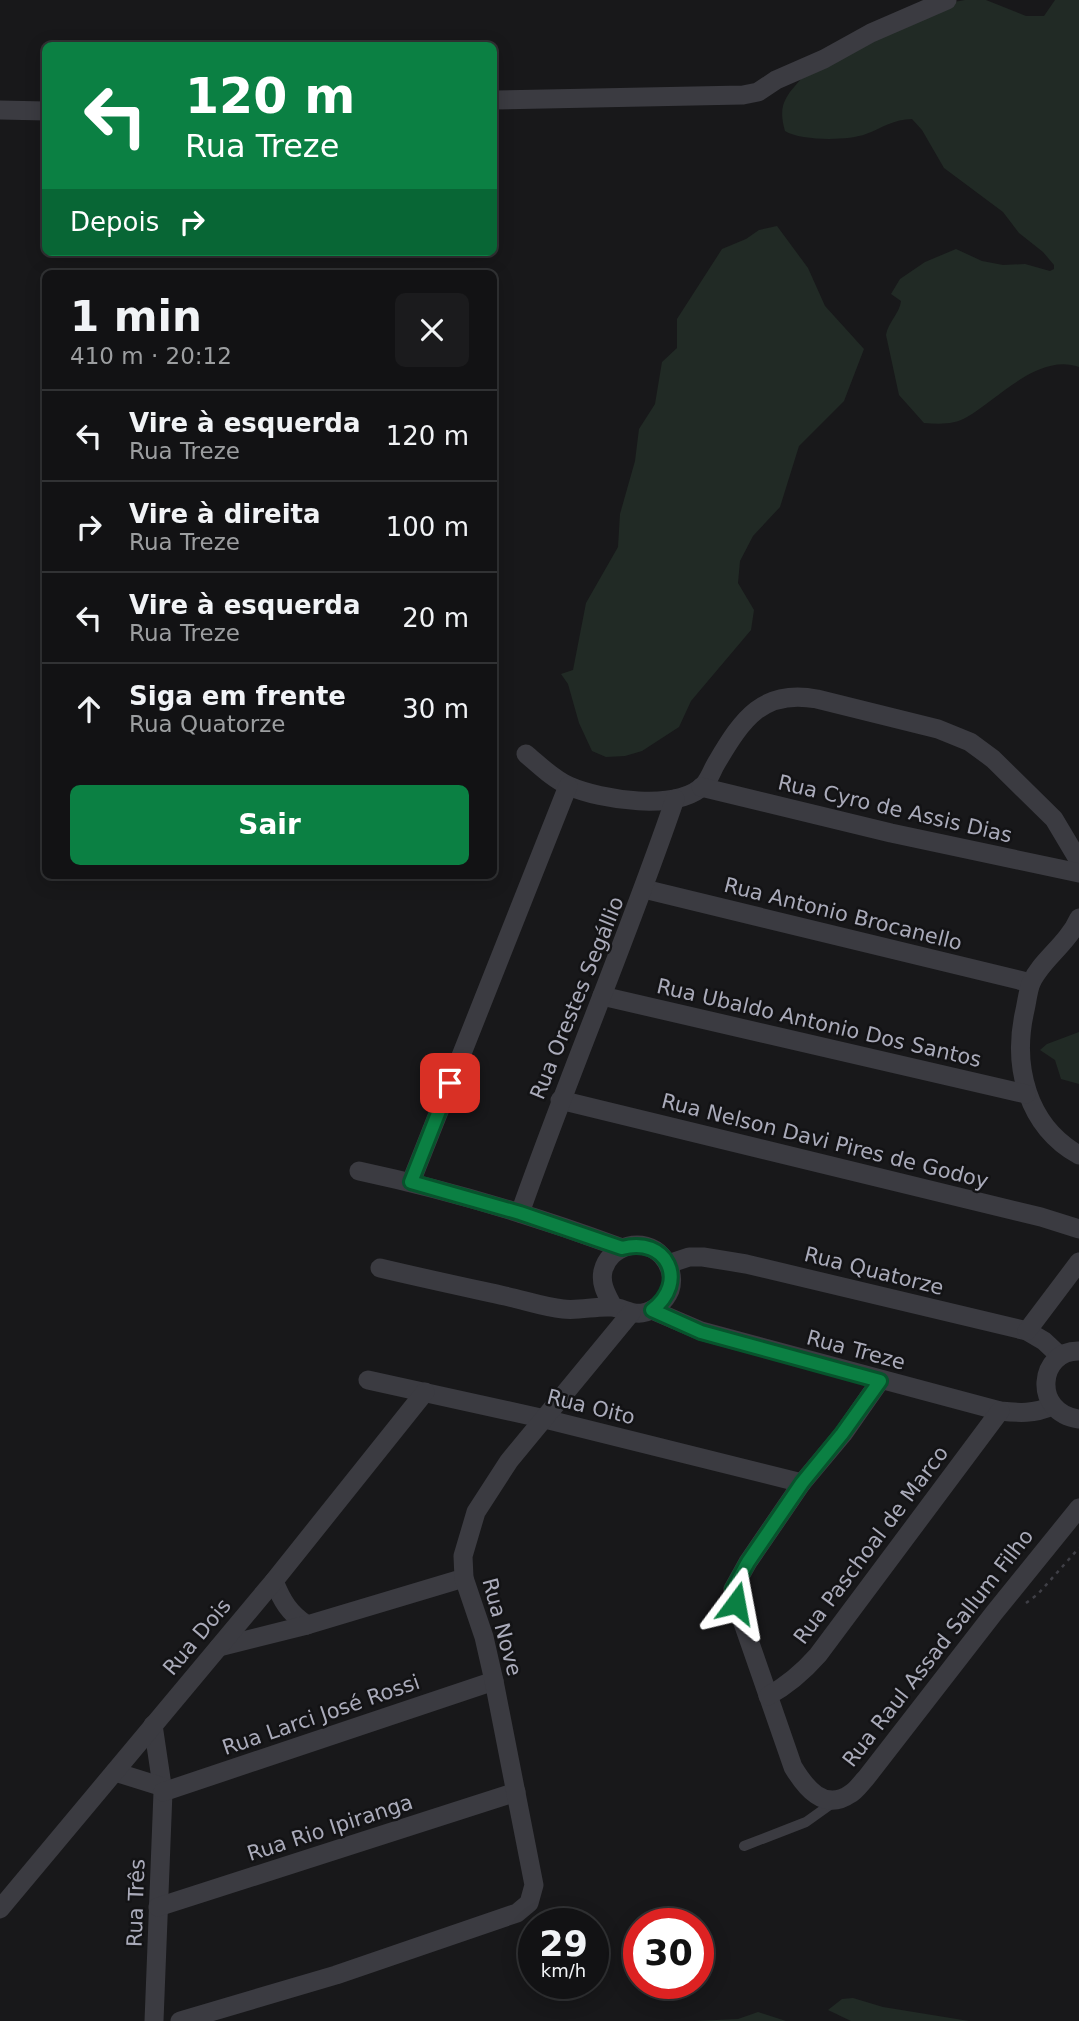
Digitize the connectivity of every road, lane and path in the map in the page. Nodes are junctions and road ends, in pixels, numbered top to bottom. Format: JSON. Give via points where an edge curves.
{"nodes":[{"id":1,"x":947,"y":0,"type":"edge"},
{"id":2,"x":497,"y":100,"type":"edge"},
{"id":3,"x":0,"y":110,"type":"edge"},
{"id":4,"x":42,"y":111,"type":"edge"},
{"id":5,"x":526,"y":754,"type":"dead end"},
{"id":6,"x":568,"y":786,"type":"junction"},
{"id":7,"x":701,"y":787,"type":"junction"},
{"id":8,"x":675,"y":799,"type":"junction"},
{"id":9,"x":1079,"y":861,"type":"edge"},
{"id":10,"x":1079,"y":873,"type":"edge"},
{"id":11,"x":644,"y":889,"type":"junction"},
{"id":12,"x":1079,"y":918,"type":"edge"},
{"id":13,"x":1031,"y":983,"type":"junction"},
{"id":14,"x":602,"y":996,"type":"junction"},
{"id":15,"x":1026,"y":1094,"type":"junction"},
{"id":16,"x":560,"y":1100,"type":"junction"},
{"id":17,"x":1079,"y":1155,"type":"edge"},
{"id":18,"x":359,"y":1171,"type":"dead end"},
{"id":19,"x":411,"y":1182,"type":"junction"},
{"id":20,"x":520,"y":1213,"type":"junction"},
{"id":21,"x":1079,"y":1229,"type":"edge"},
{"id":22,"x":622,"y":1248,"type":"junction"},
{"id":23,"x":1079,"y":1262,"type":"edge"},
{"id":24,"x":668,"y":1264,"type":"junction"},
{"id":25,"x":380,"y":1268,"type":"dead end"},
{"id":26,"x":622,"y":1310,"type":"junction"},
{"id":27,"x":652,"y":1310,"type":"junction"},
{"id":28,"x":1027,"y":1331,"type":"junction"},
{"id":29,"x":1079,"y":1351,"type":"edge"},
{"id":30,"x":1059,"y":1356,"type":"junction"},
{"id":31,"x":368,"y":1380,"type":"dead end"},
{"id":32,"x":880,"y":1381,"type":"junction"},
{"id":33,"x":425,"y":1392,"type":"junction"},
{"id":34,"x":1052,"y":1406,"type":"junction"},
{"id":35,"x":1000,"y":1411,"type":"junction"},
{"id":36,"x":545,"y":1419,"type":"junction"},
{"id":37,"x":1079,"y":1419,"type":"edge"},
{"id":38,"x":802,"y":1483,"type":"junction"},
{"id":39,"x":1079,"y":1508,"type":"edge"},
{"id":40,"x":1079,"y":1548,"type":"edge"},
{"id":41,"x":464,"y":1578,"type":"junction"},
{"id":42,"x":274,"y":1581,"type":"junction"},
{"id":43,"x":1020,"y":1608,"type":"dead end"},
{"id":44,"x":307,"y":1625,"type":"junction"},
{"id":45,"x":219,"y":1647,"type":"junction"},
{"id":46,"x":494,"y":1681,"type":"junction"},
{"id":47,"x":768,"y":1696,"type":"junction"},
{"id":48,"x":153,"y":1725,"type":"junction"},
{"id":49,"x":115,"y":1772,"type":"junction"},
{"id":50,"x":163,"y":1790,"type":"junction"},
{"id":51,"x":516,"y":1792,"type":"junction"},
{"id":52,"x":830,"y":1799,"type":"junction"},
{"id":53,"x":744,"y":1846,"type":"dead end"},
{"id":54,"x":159,"y":1906,"type":"junction"},
{"id":55,"x":0,"y":1909,"type":"edge"},
{"id":56,"x":155,"y":2021,"type":"edge"},
{"id":57,"x":180,"y":2021,"type":"edge"}],
"edges":[{"from":1,"to":2,"type":"street","via":[[871,33],[758,92],[728,97]]},
{"from":3,"to":4,"type":"street"},
{"from":5,"to":6,"type":"street"},
{"from":6,"to":8,"type":"street","via":[[635,801]]},
{"from":6,"to":19,"type":"street"},
{"from":7,"to":8,"type":"street"},
{"from":7,"to":9,"type":"street","via":[[760,706],[796,695],[817,699],[938,729],[970,742],[1054,819]]},
{"from":7,"to":10,"type":"street","name":"Rua Cyro de Assis Dias"},
{"from":8,"to":11,"type":"street","name":"Rua Orestes Segállio"},
{"from":11,"to":13,"type":"street","name":"Rua Antonio Brocanello"},
{"from":11,"to":14,"type":"street","name":"Rua Orestes Segállio"},
{"from":12,"to":13,"type":"street","via":[[1071,935]]},
{"from":13,"to":15,"type":"street","via":[[1022,1022]]},
{"from":14,"to":15,"type":"street","name":"Rua Ubaldo Antonio Dos Santos"},
{"from":14,"to":16,"type":"street","name":"Rua Orestes Segállio"},
{"from":15,"to":17,"type":"street","via":[[1045,1128]]},
{"from":16,"to":20,"type":"street","name":"Rua Orestes Segállio"},
{"from":16,"to":21,"type":"street","name":"Rua Nelson Davi Pires de Godoy"},
{"from":18,"to":19,"type":"street"},
{"from":19,"to":20,"type":"street"},
{"from":20,"to":22,"type":"street"},
{"from":22,"to":24,"type":"street","via":[[648,1246]]},
{"from":22,"to":26,"type":"street","via":[[610,1257],[603,1271],[603,1287]]},
{"from":23,"to":28,"type":"street"},
{"from":24,"to":27,"type":"street","via":[[670,1290]]},
{"from":24,"to":28,"type":"street","name":"Rua Quatorze","via":[[703,1257],[746,1264]]},
{"from":25,"to":26,"type":"street","via":[[564,1310]]},
{"from":26,"to":27,"type":"street"},
{"from":26,"to":36,"type":"street","name":"Rua Nove"},
{"from":27,"to":32,"type":"street","name":"Rua Treze","via":[[701,1332]]},
{"from":28,"to":30,"type":"street","name":"Rua Quatorze"},
{"from":29,"to":30,"type":"street"},
{"from":30,"to":34,"type":"street","via":[[1047,1373],[1045,1390]]},
{"from":31,"to":33,"type":"street","name":"Rua Oito"},
{"from":32,"to":35,"type":"street","name":"Rua Treze"},
{"from":32,"to":38,"type":"street"},
{"from":33,"to":36,"type":"street","name":"Rua Oito"},
{"from":33,"to":42,"type":"street","name":"Rua Dois"},
{"from":34,"to":35,"type":"street","name":"Rua Treze","via":[[1024,1414]]},
{"from":34,"to":37,"type":"street","via":[[1066,1417]]},
{"from":35,"to":47,"type":"street","name":"Rua Paschoal de Marco","via":[[818,1655],[786,1686]]},
{"from":36,"to":38,"type":"street","name":"Rua Oito"},
{"from":36,"to":41,"type":"street","name":"Rua Nove","via":[[509,1461],[476,1512],[463,1556]]},
{"from":38,"to":47,"type":"street","via":[[733,1589]]},
{"from":39,"to":52,"type":"street","name":"Rua Raul Assad Sallum Filho","via":[[866,1778],[851,1794]]},
{"from":40,"to":43,"type":"path"},
{"from":41,"to":44,"type":"street"},
{"from":41,"to":46,"type":"street","name":"Rua Nove"},
{"from":42,"to":44,"type":"street","via":[[292,1615]]},
{"from":42,"to":45,"type":"street","name":"Rua Dois"},
{"from":44,"to":45,"type":"street"},
{"from":45,"to":48,"type":"street","name":"Rua Dois"},
{"from":46,"to":50,"type":"street","name":"Rua Larci José Rossi"},
{"from":46,"to":51,"type":"street","name":"Rua Nove"},
{"from":47,"to":52,"type":"street","via":[[793,1767],[805,1786]]},
{"from":48,"to":49,"type":"street","name":"Rua Dois"},
{"from":48,"to":50,"type":"street","name":"Rua Três"},
{"from":49,"to":50,"type":"street"},
{"from":49,"to":55,"type":"street","name":"Rua Dois"},
{"from":50,"to":54,"type":"street","name":"Rua Três"},
{"from":51,"to":54,"type":"street","name":"Rua Rio Ipiranga"},
{"from":51,"to":57,"type":"street","name":"Rua Nove","via":[[534,1885],[529,1903],[517,1913],[336,1975]]},
{"from":52,"to":53,"type":"lane","via":[[806,1822]]},
{"from":54,"to":56,"type":"street","name":"Rua Três"}]}
